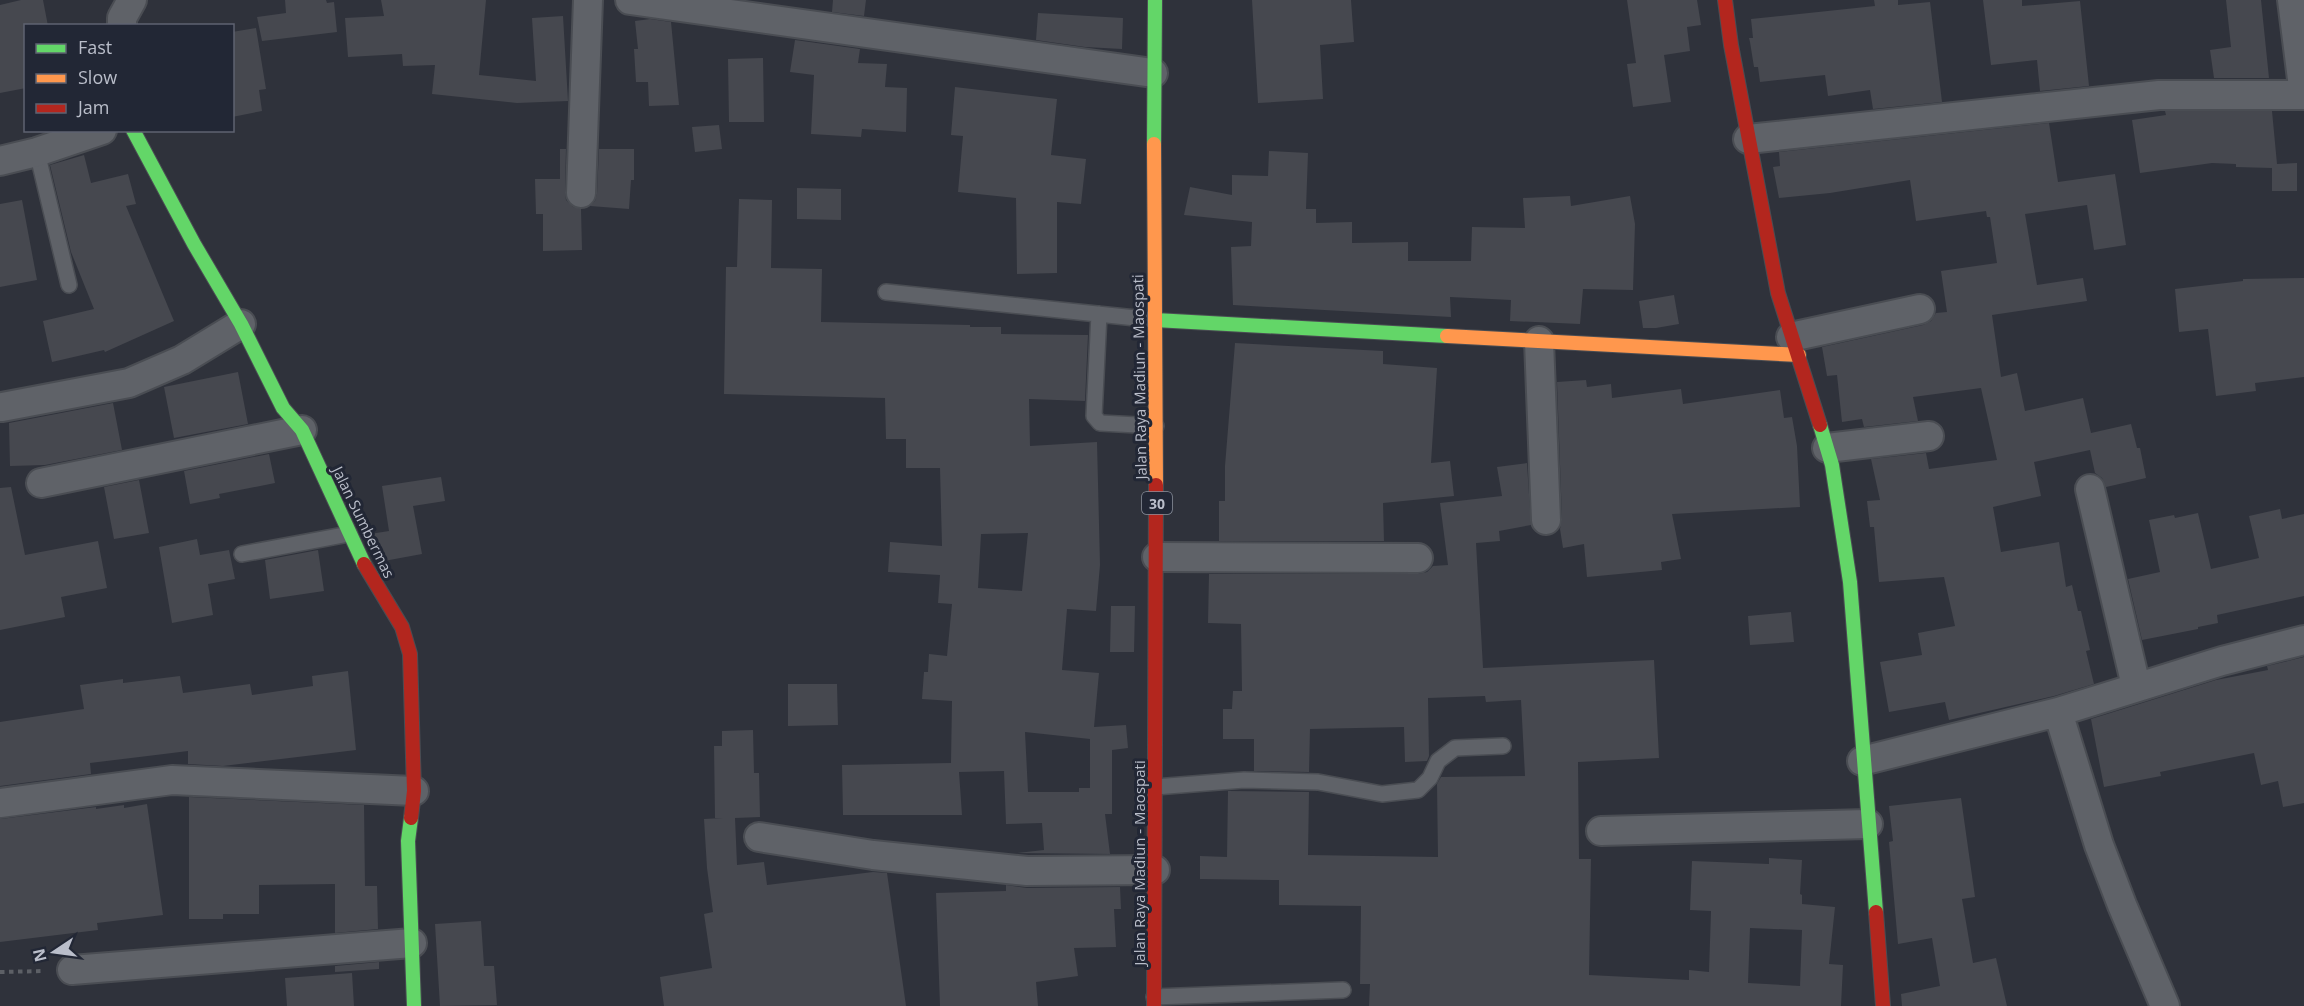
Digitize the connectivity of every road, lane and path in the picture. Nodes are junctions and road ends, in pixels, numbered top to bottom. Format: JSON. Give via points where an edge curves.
{"nodes":[{"id":1,"x":132,"y":0,"type":"edge"},
{"id":2,"x":588,"y":0,"type":"edge"},
{"id":3,"x":630,"y":0,"type":"edge"},
{"id":4,"x":1155,"y":0,"type":"edge"},
{"id":5,"x":1725,"y":0,"type":"edge"},
{"id":6,"x":2292,"y":0,"type":"edge"},
{"id":7,"x":122,"y":24,"type":"edge"},
{"id":8,"x":1153,"y":73,"type":"junction"},
{"id":9,"x":2303,"y":95,"type":"edge"},
{"id":10,"x":96,"y":132,"type":"edge"},
{"id":11,"x":134,"y":132,"type":"edge"},
{"id":12,"x":1748,"y":139,"type":"junction"},
{"id":13,"x":37,"y":152,"type":"junction"},
{"id":14,"x":0,"y":160,"type":"edge"},
{"id":15,"x":581,"y":193,"type":"dead end"},
{"id":16,"x":69,"y":285,"type":"dead end"},
{"id":17,"x":885,"y":292,"type":"dead end"},
{"id":18,"x":1920,"y":309,"type":"dead end"},
{"id":19,"x":1099,"y":314,"type":"junction"},
{"id":20,"x":1155,"y":320,"type":"junction"},
{"id":21,"x":241,"y":324,"type":"junction"},
{"id":22,"x":1539,"y":342,"type":"junction"},
{"id":23,"x":1795,"y":346,"type":"junction"},
{"id":24,"x":2,"y":407,"type":"dead end"},
{"id":25,"x":1156,"y":426,"type":"junction"},
{"id":26,"x":302,"y":430,"type":"junction"},
{"id":27,"x":1929,"y":436,"type":"dead end"},
{"id":28,"x":1827,"y":448,"type":"junction"},
{"id":29,"x":41,"y":483,"type":"dead end"},
{"id":30,"x":2090,"y":489,"type":"dead end"},
{"id":31,"x":1546,"y":520,"type":"dead end"},
{"id":32,"x":349,"y":534,"type":"junction"},
{"id":33,"x":242,"y":554,"type":"dead end"},
{"id":34,"x":1157,"y":557,"type":"junction"},
{"id":35,"x":1418,"y":558,"type":"dead end"},
{"id":36,"x":2304,"y":640,"type":"edge"},
{"id":37,"x":2136,"y":686,"type":"junction"},
{"id":38,"x":2058,"y":712,"type":"junction"},
{"id":39,"x":1503,"y":746,"type":"dead end"},
{"id":40,"x":1862,"y":761,"type":"junction"},
{"id":41,"x":1155,"y":787,"type":"junction"},
{"id":42,"x":414,"y":791,"type":"junction"},
{"id":43,"x":0,"y":803,"type":"edge"},
{"id":44,"x":1868,"y":824,"type":"junction"},
{"id":45,"x":1601,"y":831,"type":"dead end"},
{"id":46,"x":759,"y":837,"type":"dead end"},
{"id":47,"x":1155,"y":870,"type":"junction"},
{"id":48,"x":412,"y":943,"type":"junction"},
{"id":49,"x":72,"y":970,"type":"joint"},
{"id":50,"x":0,"y":972,"type":"edge"},
{"id":51,"x":1343,"y":990,"type":"dead end"},
{"id":52,"x":1154,"y":1001,"type":"edge"},
{"id":53,"x":414,"y":1006,"type":"edge"},
{"id":54,"x":1883,"y":1006,"type":"edge"},
{"id":55,"x":2165,"y":1006,"type":"edge"}],
"edges":[{"from":1,"to":7,"type":"street"},
{"from":2,"to":15,"type":"street"},
{"from":3,"to":8,"type":"street"},
{"from":4,"to":8,"type":"main road","name":"Jalan Raya Madiun - Maospati","number":"30"},
{"from":5,"to":12,"type":"main road"},
{"from":6,"to":9,"type":"street"},
{"from":8,"to":20,"type":"main road","name":"Jalan Raya Madiun - Maospati","number":"30"},
{"from":9,"to":12,"type":"street","via":[[2159,95]]},
{"from":10,"to":13,"type":"street"},
{"from":11,"to":21,"type":"main road","name":"Jalan Sumbermas"},
{"from":12,"to":23,"type":"main road","via":[[1778,293]]},
{"from":13,"to":14,"type":"street"},
{"from":13,"to":16,"type":"lane"},
{"from":17,"to":19,"type":"lane"},
{"from":18,"to":23,"type":"street"},
{"from":19,"to":20,"type":"lane"},
{"from":19,"to":25,"type":"lane","via":[[1096,421]]},
{"from":20,"to":22,"type":"main road"},
{"from":20,"to":25,"type":"main road","name":"Jalan Raya Madiun - Maospati","number":"30"},
{"from":21,"to":24,"type":"street","via":[[182,360],[129,383]]},
{"from":21,"to":26,"type":"main road","name":"Jalan Sumbermas","via":[[283,408]]},
{"from":22,"to":23,"type":"main road"},
{"from":22,"to":31,"type":"street"},
{"from":23,"to":28,"type":"main road"},
{"from":25,"to":34,"type":"main road","name":"Jalan Raya Madiun - Maospati","number":"30"},
{"from":26,"to":29,"type":"street"},
{"from":26,"to":32,"type":"main road","name":"Jalan Sumbermas"},
{"from":27,"to":28,"type":"street"},
{"from":28,"to":40,"type":"main road","via":[[1850,582]]},
{"from":30,"to":37,"type":"street"},
{"from":32,"to":33,"type":"lane"},
{"from":32,"to":42,"type":"main road","name":"Jalan Sumbermas","via":[[407,640]]},
{"from":34,"to":35,"type":"street"},
{"from":34,"to":41,"type":"main road","name":"Jalan Raya Madiun - Maospati","number":"30"},
{"from":36,"to":37,"type":"street"},
{"from":37,"to":38,"type":"street"},
{"from":38,"to":40,"type":"street"},
{"from":38,"to":55,"type":"street","via":[[2099,844]]},
{"from":39,"to":41,"type":"lane","via":[[1455,747],[1438,761],[1430,778],[1418,790],[1382,794],[1318,782],[1244,780]]},
{"from":40,"to":44,"type":"main road"},
{"from":41,"to":47,"type":"main road","name":"Jalan Raya Madiun - Maospati","number":"30"},
{"from":42,"to":43,"type":"street","via":[[172,780]]},
{"from":42,"to":48,"type":"main road","name":"Jalan Sumbermas","via":[[408,841]]},
{"from":44,"to":45,"type":"street"},
{"from":44,"to":54,"type":"main road"},
{"from":46,"to":47,"type":"street","via":[[873,855],[1027,871]]},
{"from":47,"to":52,"type":"main road","name":"Jalan Raya Madiun - Maospati","number":"30"},
{"from":48,"to":49,"type":"street"},
{"from":48,"to":53,"type":"main road","name":"Jalan Sumbermas"},
{"from":49,"to":50,"type":"path"},
{"from":51,"to":52,"type":"lane"}]}
